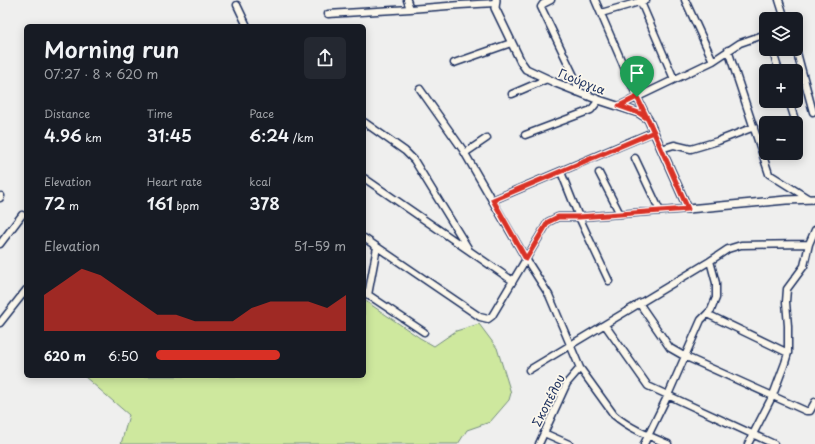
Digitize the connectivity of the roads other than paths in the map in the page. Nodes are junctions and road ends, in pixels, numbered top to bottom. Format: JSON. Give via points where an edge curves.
{"nodes":[{"id":1,"x":408,"y":0,"type":"edge"},
{"id":2,"x":551,"y":0,"type":"edge"},
{"id":3,"x":595,"y":0,"type":"edge"},
{"id":4,"x":642,"y":0,"type":"edge"},
{"id":5,"x":685,"y":0,"type":"edge"},
{"id":6,"x":778,"y":0,"type":"edge"},
{"id":7,"x":496,"y":1,"type":"edge"},
{"id":8,"x":459,"y":2,"type":"edge"},
{"id":9,"x":237,"y":5,"type":"dead end"},
{"id":10,"x":410,"y":10,"type":"junction"},
{"id":11,"x":782,"y":12,"type":"edge"},
{"id":12,"x":601,"y":13,"type":"junction"},
{"id":13,"x":328,"y":14,"type":"dead end"},
{"id":14,"x":246,"y":24,"type":"edge"},
{"id":15,"x":759,"y":37,"type":"edge"},
{"id":16,"x":511,"y":43,"type":"junction"},
{"id":17,"x":728,"y":50,"type":"junction"},
{"id":18,"x":798,"y":56,"type":"edge"},
{"id":19,"x":713,"y":61,"type":"junction"},
{"id":20,"x":454,"y":63,"type":"dead end"},
{"id":21,"x":547,"y":79,"type":"junction"},
{"id":22,"x":674,"y":79,"type":"junction"},
{"id":23,"x":420,"y":89,"type":"dead end"},
{"id":24,"x":577,"y":92,"type":"junction"},
{"id":25,"x":512,"y":94,"type":"dead end"},
{"id":26,"x":637,"y":97,"type":"junction"},
{"id":27,"x":599,"y":100,"type":"junction"},
{"id":28,"x":619,"y":106,"type":"junction"},
{"id":29,"x":814,"y":112,"type":"dead end"},
{"id":30,"x":648,"y":119,"type":"junction"},
{"id":31,"x":366,"y":123,"type":"edge"},
{"id":32,"x":754,"y":127,"type":"junction"},
{"id":33,"x":654,"y":132,"type":"junction"},
{"id":34,"x":525,"y":135,"type":"dead end"},
{"id":35,"x":487,"y":138,"type":"dead end"},
{"id":36,"x":661,"y":150,"type":"junction"},
{"id":37,"x":465,"y":153,"type":"junction"},
{"id":38,"x":635,"y":158,"type":"dead end"},
{"id":39,"x":561,"y":172,"type":"junction"},
{"id":40,"x":598,"y":173,"type":"dead end"},
{"id":41,"x":366,"y":179,"type":"edge"},
{"id":42,"x":812,"y":199,"type":"edge"},
{"id":43,"x":493,"y":200,"type":"junction"},
{"id":44,"x":688,"y":209,"type":"junction"},
{"id":45,"x":660,"y":211,"type":"junction"},
{"id":46,"x":620,"y":214,"type":"junction"},
{"id":47,"x":22,"y":215,"type":"dead end"},
{"id":48,"x":579,"y":217,"type":"junction"},
{"id":49,"x":815,"y":230,"type":"edge"},
{"id":50,"x":366,"y":239,"type":"edge"},
{"id":51,"x":0,"y":244,"type":"edge"},
{"id":52,"x":809,"y":244,"type":"junction"},
{"id":53,"x":377,"y":247,"type":"junction"},
{"id":54,"x":470,"y":251,"type":"junction"},
{"id":55,"x":526,"y":259,"type":"junction"},
{"id":56,"x":710,"y":261,"type":"junction"},
{"id":57,"x":513,"y":281,"type":"junction"},
{"id":58,"x":609,"y":281,"type":"dead end"},
{"id":59,"x":24,"y":293,"type":"edge"},
{"id":60,"x":366,"y":294,"type":"edge"},
{"id":61,"x":639,"y":303,"type":"junction"},
{"id":62,"x":707,"y":314,"type":"junction"},
{"id":63,"x":0,"y":323,"type":"edge"},
{"id":64,"x":604,"y":325,"type":"junction"},
{"id":65,"x":424,"y":332,"type":"dead end"},
{"id":66,"x":570,"y":345,"type":"junction"},
{"id":67,"x":788,"y":353,"type":"junction"},
{"id":68,"x":684,"y":356,"type":"junction"},
{"id":69,"x":580,"y":368,"type":"junction"},
{"id":70,"x":528,"y":370,"type":"dead end"},
{"id":71,"x":668,"y":395,"type":"junction"},
{"id":72,"x":773,"y":395,"type":"junction"},
{"id":73,"x":815,"y":402,"type":"edge"},
{"id":74,"x":544,"y":433,"type":"junction"},
{"id":75,"x":648,"y":435,"type":"junction"},
{"id":76,"x":752,"y":435,"type":"junction"},
{"id":77,"x":539,"y":444,"type":"edge"},
{"id":78,"x":569,"y":444,"type":"edge"},
{"id":79,"x":644,"y":444,"type":"edge"},
{"id":80,"x":668,"y":444,"type":"edge"},
{"id":81,"x":748,"y":444,"type":"edge"},
{"id":82,"x":774,"y":444,"type":"edge"}],
"edges":[{"from":1,"to":10,"type":"street"},
{"from":2,"to":24,"type":"street","via":[[541,7],[574,76]]},
{"from":3,"to":12,"type":"street"},
{"from":4,"to":12,"type":"street"},
{"from":4,"to":22,"type":"street"},
{"from":5,"to":19,"type":"street"},
{"from":6,"to":11,"type":"street"},
{"from":7,"to":8,"type":"street"},
{"from":7,"to":16,"type":"street","name":"Γιούργια","via":[[495,8]]},
{"from":8,"to":10,"type":"street"},
{"from":9,"to":14,"type":"street"},
{"from":10,"to":13,"type":"street"},
{"from":12,"to":26,"type":"street"},
{"from":15,"to":17,"type":"street"},
{"from":16,"to":20,"type":"street"},
{"from":16,"to":21,"type":"street","name":"Γιούργια","via":[[526,68]]},
{"from":17,"to":19,"type":"street"},
{"from":17,"to":32,"type":"street"},
{"from":18,"to":29,"type":"street"},
{"from":19,"to":22,"type":"street"},
{"from":21,"to":24,"type":"street","name":"Γιούργια"},
{"from":21,"to":25,"type":"street"},
{"from":22,"to":26,"type":"street"},
{"from":23,"to":37,"type":"street"},
{"from":24,"to":27,"type":"street","name":"Γιούργια"},
{"from":26,"to":28,"type":"street"},
{"from":26,"to":30,"type":"street"},
{"from":27,"to":28,"type":"street","name":"Γιούργια"},
{"from":27,"to":34,"type":"street","via":[[591,110]]},
{"from":28,"to":30,"type":"street","name":"Γιούργια"},
{"from":30,"to":33,"type":"street"},
{"from":31,"to":54,"type":"street","via":[[414,160]]},
{"from":32,"to":36,"type":"street","via":[[691,149],[674,145]]},
{"from":32,"to":42,"type":"street","via":[[769,174]]},
{"from":33,"to":36,"type":"street"},
{"from":33,"to":39,"type":"street"},
{"from":35,"to":37,"type":"street"},
{"from":36,"to":44,"type":"street"},
{"from":37,"to":43,"type":"street"},
{"from":38,"to":45,"type":"street"},
{"from":39,"to":43,"type":"street"},
{"from":39,"to":48,"type":"street"},
{"from":40,"to":46,"type":"street"},
{"from":41,"to":54,"type":"street"},
{"from":42,"to":44,"type":"street"},
{"from":43,"to":55,"type":"street"},
{"from":44,"to":45,"type":"street"},
{"from":45,"to":46,"type":"street"},
{"from":46,"to":48,"type":"street"},
{"from":47,"to":51,"type":"street"},
{"from":48,"to":55,"type":"street","via":[[558,217],[548,222]]},
{"from":48,"to":58,"type":"street"},
{"from":49,"to":52,"type":"street"},
{"from":50,"to":53,"type":"street"},
{"from":52,"to":56,"type":"street","via":[[741,245],[728,249]]},
{"from":52,"to":67,"type":"street","via":[[804,266],[787,289]]},
{"from":53,"to":57,"type":"street","via":[[480,317],[488,319],[492,316]]},
{"from":53,"to":60,"type":"street"},
{"from":54,"to":57,"type":"street"},
{"from":55,"to":57,"type":"street"},
{"from":55,"to":66,"type":"street","via":[[549,295]]},
{"from":56,"to":61,"type":"street"},
{"from":56,"to":62,"type":"street","via":[[716,283],[716,298]]},
{"from":59,"to":63,"type":"street"},
{"from":60,"to":65,"type":"street"},
{"from":61,"to":64,"type":"street"},
{"from":61,"to":68,"type":"street","via":[[670,348]]},
{"from":62,"to":67,"type":"street"},
{"from":62,"to":68,"type":"street","via":[[701,320]]},
{"from":64,"to":66,"type":"street"},
{"from":64,"to":71,"type":"street","via":[[648,386]]},
{"from":66,"to":69,"type":"street"},
{"from":66,"to":70,"type":"street"},
{"from":67,"to":72,"type":"street"},
{"from":68,"to":71,"type":"street"},
{"from":68,"to":72,"type":"street"},
{"from":69,"to":74,"type":"street","name":"Σκοπέλου","via":[[567,383]]},
{"from":69,"to":75,"type":"street","via":[[614,415]]},
{"from":71,"to":75,"type":"street"},
{"from":71,"to":76,"type":"street"},
{"from":72,"to":73,"type":"street","via":[[806,411],[810,411]]},
{"from":72,"to":76,"type":"street"},
{"from":74,"to":77,"type":"street","name":"Σκοπέλου"},
{"from":74,"to":78,"type":"street"},
{"from":75,"to":79,"type":"street"},
{"from":75,"to":80,"type":"street"},
{"from":76,"to":81,"type":"street"},
{"from":76,"to":82,"type":"street"}]}
